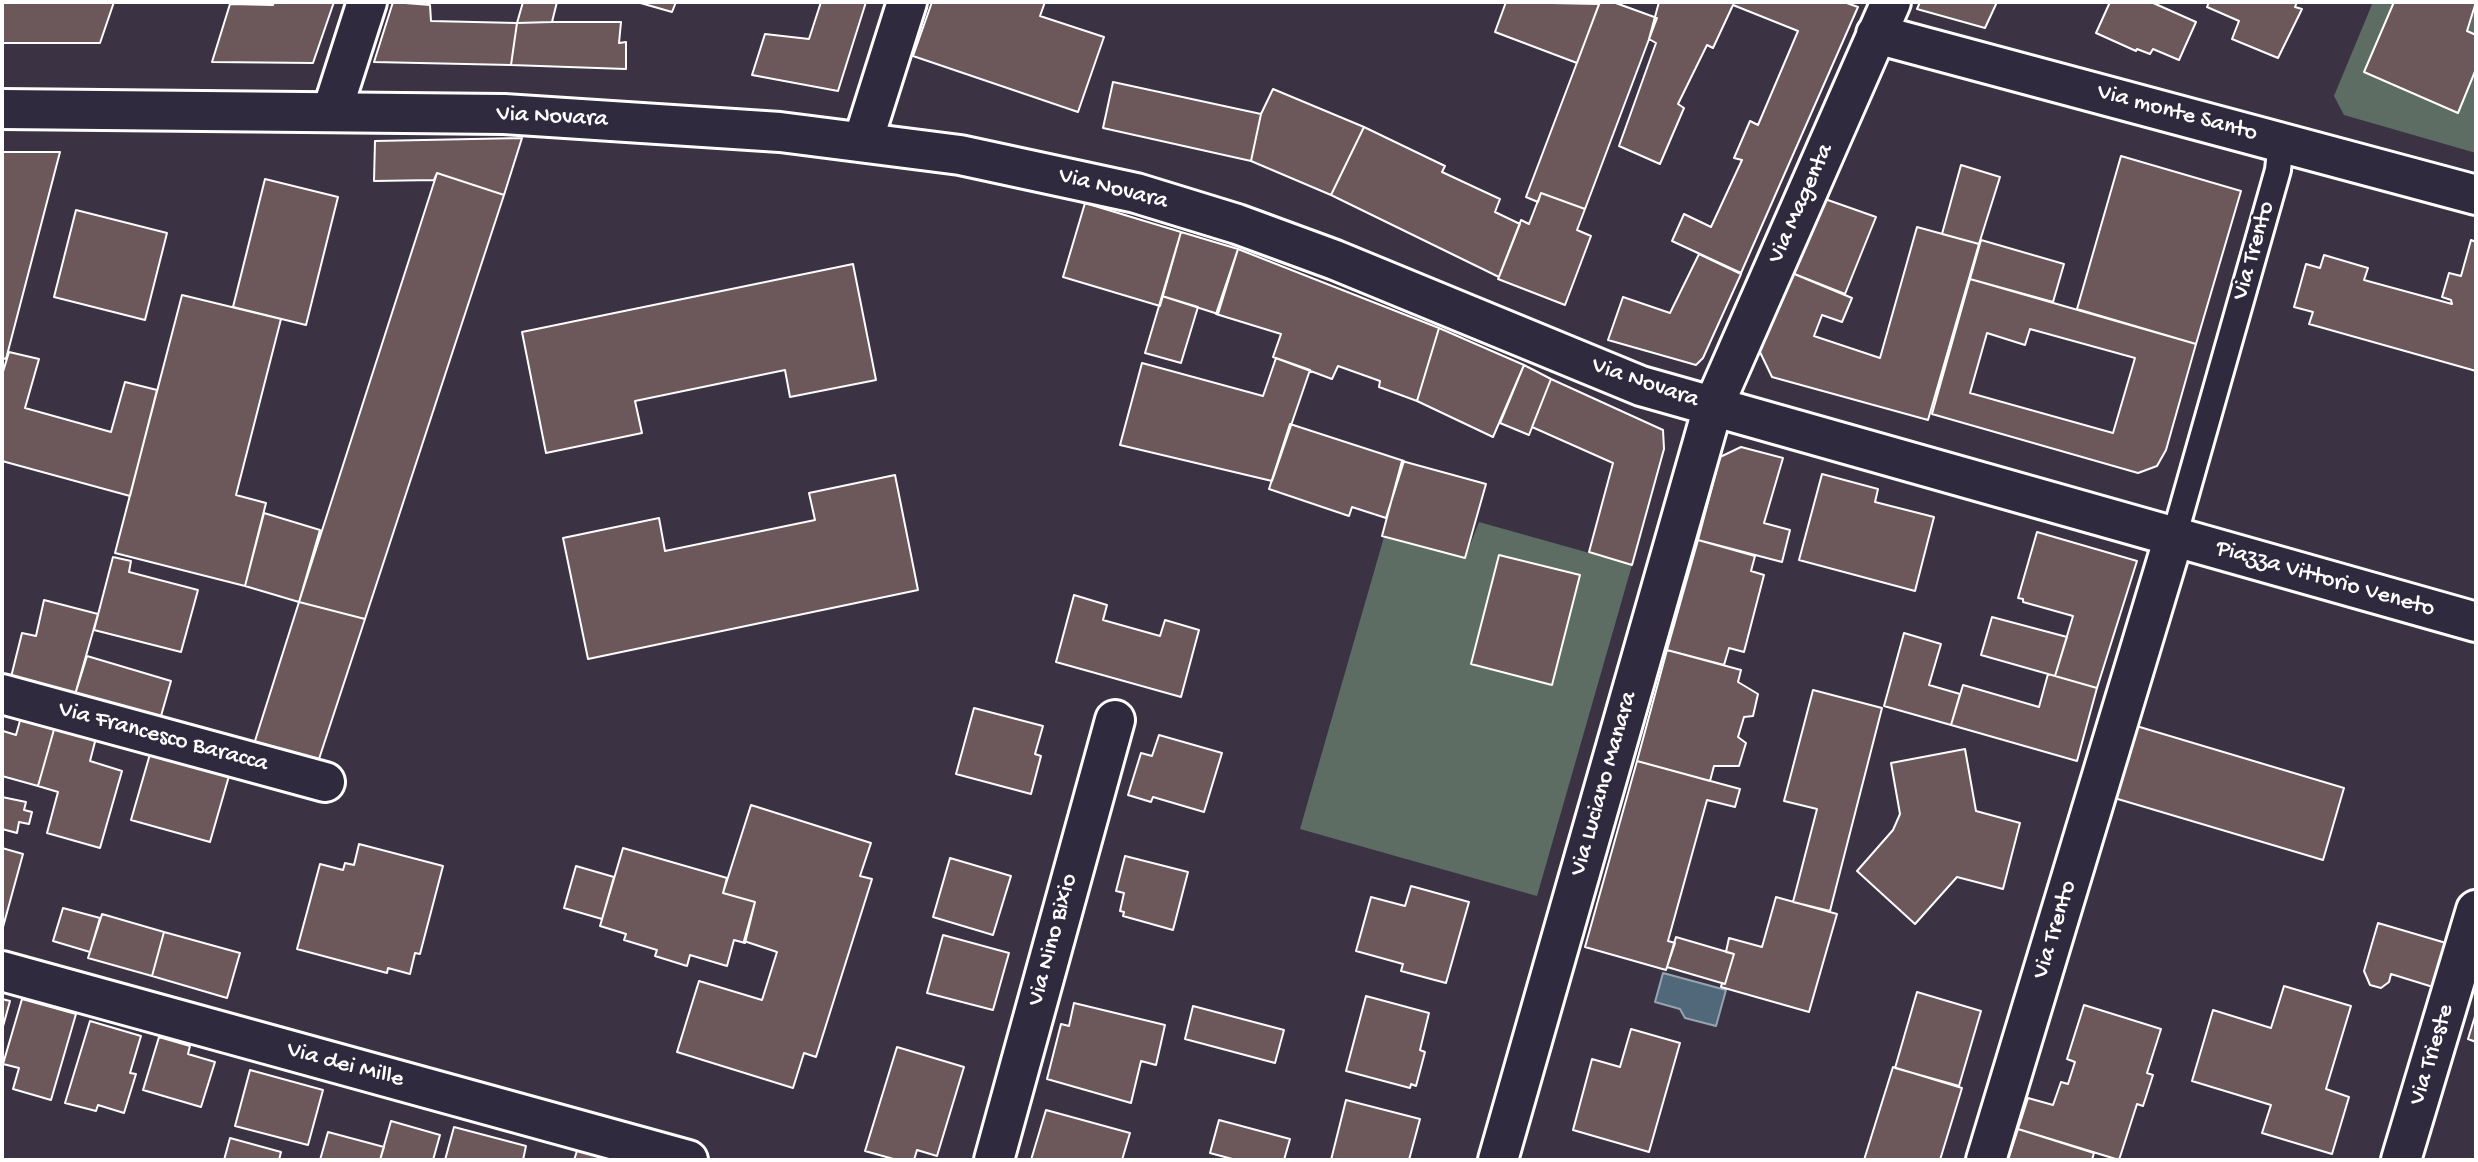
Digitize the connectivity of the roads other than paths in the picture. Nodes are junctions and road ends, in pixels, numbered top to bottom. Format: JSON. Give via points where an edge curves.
{"nodes":[{"id":1,"x":367,"y":2,"type":"edge"},
{"id":2,"x":907,"y":2,"type":"edge"},
{"id":3,"x":1884,"y":18,"type":"edge"},
{"id":4,"x":2,"y":110,"type":"edge"},
{"id":5,"x":332,"y":111,"type":"junction"},
{"id":6,"x":863,"y":141,"type":"junction"},
{"id":7,"x":2281,"y":141,"type":"junction"},
{"id":8,"x":2476,"y":195,"type":"edge"},
{"id":9,"x":1713,"y":407,"type":"junction"},
{"id":10,"x":2174,"y":537,"type":"junction"},
{"id":11,"x":2476,"y":622,"type":"edge"},
{"id":12,"x":2,"y":694,"type":"edge"},
{"id":13,"x":1115,"y":720,"type":"dead end"},
{"id":14,"x":325,"y":782,"type":"dead end"},
{"id":15,"x":2476,"y":910,"type":"edge"},
{"id":16,"x":2,"y":971,"type":"edge"},
{"id":17,"x":688,"y":1160,"type":"edge"},
{"id":18,"x":994,"y":1160,"type":"edge"},
{"id":19,"x":1498,"y":1160,"type":"edge"},
{"id":20,"x":1986,"y":1160,"type":"edge"},
{"id":21,"x":2401,"y":1160,"type":"edge"}],
"edges":[{"from":1,"to":5,"type":"street"},
{"from":2,"to":6,"type":"street"},
{"from":3,"to":7,"type":"street","name":"Via monte Santo"},
{"from":3,"to":9,"type":"street","name":"Via Magenta"},
{"from":4,"to":5,"type":"street","name":"Via Novara"},
{"from":5,"to":6,"type":"street","name":"Via Novara","via":[[504,114]]},
{"from":6,"to":9,"type":"street","name":"Via Novara","via":[[960,155],[1136,193],[1237,223],[1641,386]]},
{"from":7,"to":8,"type":"street","name":"Via monte Santo"},
{"from":7,"to":10,"type":"lane","name":"Via Trento","via":[[2278,170]]},
{"from":9,"to":10,"type":"street","name":"Via Novara"},
{"from":9,"to":19,"type":"street","name":"Via Luciano Manara"},
{"from":10,"to":11,"type":"street","name":"Piazza Vittorio Veneto"},
{"from":10,"to":20,"type":"street","name":"Via Trento"},
{"from":12,"to":14,"type":"street","name":"Via Francesco Baracca"},
{"from":13,"to":18,"type":"street","name":"Via Nino Bixio"},
{"from":15,"to":21,"type":"street","name":"Via Trieste"},
{"from":16,"to":17,"type":"street","name":"Via dei Mille"}]}
